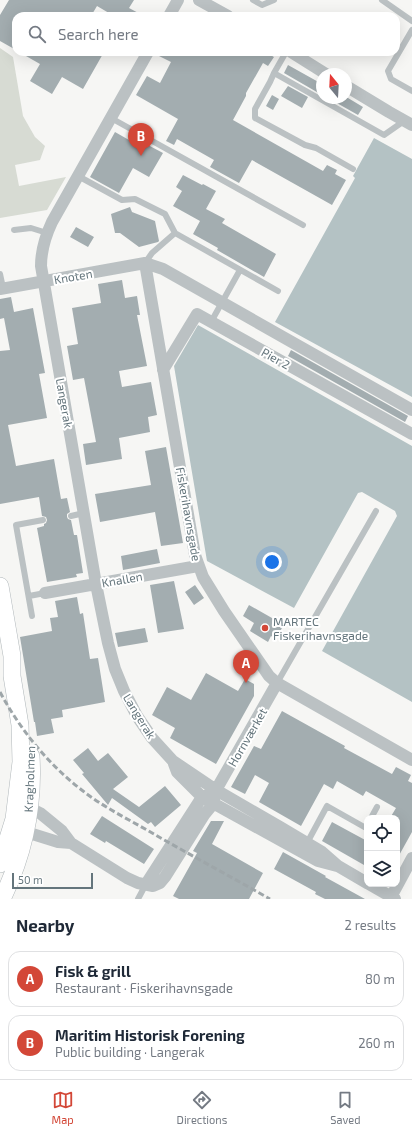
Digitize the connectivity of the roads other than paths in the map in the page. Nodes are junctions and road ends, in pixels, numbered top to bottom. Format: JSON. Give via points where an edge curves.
{"nodes":[{"id":1,"x":178,"y":0,"type":"edge"},
{"id":2,"x":199,"y":0,"type":"edge"},
{"id":3,"x":253,"y":0,"type":"edge"},
{"id":4,"x":274,"y":0,"type":"edge"},
{"id":5,"x":382,"y":0,"type":"edge"},
{"id":6,"x":170,"y":12,"type":"edge"},
{"id":7,"x":221,"y":12,"type":"edge"},
{"id":8,"x":399,"y":12,"type":"edge"},
{"id":9,"x":400,"y":13,"type":"edge"},
{"id":10,"x":412,"y":21,"type":"edge"},
{"id":11,"x":412,"y":30,"type":"edge"},
{"id":12,"x":400,"y":50,"type":"edge"},
{"id":13,"x":146,"y":56,"type":"edge"},
{"id":14,"x":284,"y":56,"type":"edge"},
{"id":15,"x":297,"y":56,"type":"edge"},
{"id":16,"x":397,"y":56,"type":"edge"},
{"id":17,"x":316,"y":68,"type":"edge"},
{"id":18,"x":274,"y":73,"type":"junction"},
{"id":19,"x":352,"y":90,"type":"edge"},
{"id":20,"x":412,"y":91,"type":"edge"},
{"id":21,"x":111,"y":118,"type":"junction"},
{"id":22,"x":408,"y":123,"type":"edge"},
{"id":23,"x":353,"y":169,"type":"dead end"},
{"id":24,"x":78,"y":176,"type":"junction"},
{"id":25,"x":303,"y":225,"type":"dead end"},
{"id":26,"x":14,"y":230,"type":"dead end"},
{"id":27,"x":47,"y":233,"type":"junction"},
{"id":28,"x":175,"y":233,"type":"junction"},
{"id":29,"x":145,"y":263,"type":"junction"},
{"id":30,"x":240,"y":270,"type":"junction"},
{"id":31,"x":0,"y":274,"type":"edge"},
{"id":32,"x":44,"y":281,"type":"junction"},
{"id":33,"x":1,"y":288,"type":"edge"},
{"id":34,"x":278,"y":291,"type":"dead end"},
{"id":35,"x":222,"y":302,"type":"junction"},
{"id":36,"x":211,"y":322,"type":"junction"},
{"id":37,"x":163,"y":370,"type":"junction"},
{"id":38,"x":412,"y":410,"type":"edge"},
{"id":39,"x":412,"y":434,"type":"edge"},
{"id":40,"x":376,"y":511,"type":"dead end"},
{"id":41,"x":84,"y":513,"type":"junction"},
{"id":42,"x":70,"y":516,"type":"dead end"},
{"id":43,"x":43,"y":520,"type":"dead end"},
{"id":44,"x":198,"y":566,"type":"junction"},
{"id":45,"x":96,"y":584,"type":"junction"},
{"id":46,"x":0,"y":586,"type":"edge"},
{"id":47,"x":46,"y":593,"type":"joint"},
{"id":48,"x":29,"y":596,"type":"junction"},
{"id":49,"x":32,"y":616,"type":"dead end"},
{"id":50,"x":12,"y":656,"type":"junction"},
{"id":51,"x":277,"y":683,"type":"junction"},
{"id":52,"x":412,"y":760,"type":"edge"},
{"id":53,"x":173,"y":761,"type":"junction"},
{"id":54,"x":216,"y":790,"type":"junction"},
{"id":55,"x":202,"y":797,"type":"junction"},
{"id":56,"x":213,"y":804,"type":"junction"},
{"id":57,"x":377,"y":807,"type":"dead end"},
{"id":58,"x":30,"y":810,"type":"junction"},
{"id":59,"x":373,"y":815,"type":"edge"},
{"id":60,"x":20,"y":826,"type":"junction"},
{"id":61,"x":364,"y":827,"type":"edge"},
{"id":62,"x":71,"y":842,"type":"junction"},
{"id":63,"x":308,"y":843,"type":"junction"},
{"id":64,"x":412,"y":858,"type":"edge"},
{"id":65,"x":0,"y":864,"type":"edge"},
{"id":66,"x":338,"y":866,"type":"junction"},
{"id":67,"x":364,"y":881,"type":"edge"},
{"id":68,"x":146,"y":884,"type":"junction"},
{"id":69,"x":375,"y":887,"type":"edge"},
{"id":70,"x":393,"y":898,"type":"edge"},
{"id":71,"x":2,"y":899,"type":"edge"},
{"id":72,"x":138,"y":899,"type":"edge"}],
"edges":[{"from":1,"to":6,"type":"street"},
{"from":2,"to":7,"type":"street"},
{"from":3,"to":4,"type":"lane","via":[[262,5]]},
{"from":5,"to":8,"type":"lane"},
{"from":9,"to":10,"type":"lane"},
{"from":11,"to":12,"type":"lane"},
{"from":13,"to":21,"type":"street","name":"Langerak"},
{"from":14,"to":18,"type":"lane"},
{"from":15,"to":17,"type":"street"},
{"from":16,"to":20,"type":"lane","via":[[388,71],[391,79]]},
{"from":18,"to":22,"type":"lane","via":[[384,135]]},
{"from":18,"to":23,"type":"lane","via":[[255,109],[256,118]]},
{"from":19,"to":22,"type":"street"},
{"from":21,"to":24,"type":"street","name":"Langerak"},
{"from":21,"to":25,"type":"lane"},
{"from":24,"to":27,"type":"street","name":"Langerak"},
{"from":24,"to":28,"type":"lane","via":[[122,200],[135,199],[165,214]]},
{"from":26,"to":27,"type":"lane","via":[[31,228]]},
{"from":27,"to":32,"type":"street","name":"Langerak","via":[[41,256]]},
{"from":28,"to":29,"type":"lane","via":[[152,253]]},
{"from":28,"to":30,"type":"lane"},
{"from":29,"to":32,"type":"street","name":"Knoten"},
{"from":29,"to":35,"type":"street","name":"Pier 2","via":[[163,269]]},
{"from":29,"to":37,"type":"street","name":"Fiskerihavnsgade"},
{"from":30,"to":34,"type":"lane"},
{"from":30,"to":35,"type":"lane"},
{"from":31,"to":33,"type":"lane"},
{"from":32,"to":33,"type":"street","name":"Knoten"},
{"from":32,"to":41,"type":"street","name":"Langerak"},
{"from":35,"to":36,"type":"lane"},
{"from":35,"to":38,"type":"street","name":"Pier 2"},
{"from":36,"to":37,"type":"street","name":"Pier 2","via":[[197,314]]},
{"from":36,"to":39,"type":"street","name":"Pier 2"},
{"from":37,"to":44,"type":"street","name":"Fiskerihavnsgade"},
{"from":40,"to":51,"type":"lane"},
{"from":41,"to":42,"type":"lane"},
{"from":41,"to":45,"type":"street","name":"Langerak"},
{"from":43,"to":48,"type":"lane","via":[[16,525]]},
{"from":44,"to":45,"type":"street","name":"Knallen"},
{"from":44,"to":51,"type":"street","name":"Fiskerihavnsgade","via":[[258,662]]},
{"from":45,"to":47,"type":"street","name":"Knallen"},
{"from":45,"to":53,"type":"street","name":"Langerak","via":[[108,643],[124,691],[152,738]]},
{"from":46,"to":50,"type":"street","name":"Kragholmen"},
{"from":47,"to":48,"type":"lane"},
{"from":48,"to":49,"type":"lane"},
{"from":50,"to":58,"type":"street","name":"Kragholmen","via":[[19,674],[31,740]]},
{"from":50,"to":60,"type":"street","name":"Kragholmen","via":[[12,676],[20,726]]},
{"from":51,"to":52,"type":"street","name":"Fiskerihavnsgade"},
{"from":51,"to":54,"type":"street","name":"Hornværket"},
{"from":53,"to":54,"type":"street","name":"Langerak"},
{"from":53,"to":55,"type":"street","name":"Langerak","via":[[177,772]]},
{"from":54,"to":55,"type":"street"},
{"from":54,"to":56,"type":"street","name":"Hornværket"},
{"from":54,"to":63,"type":"street","name":"Langerak"},
{"from":55,"to":56,"type":"street","name":"Langerak"},
{"from":55,"to":68,"type":"street"},
{"from":56,"to":66,"type":"street","name":"Langerak","via":[[318,861]]},
{"from":56,"to":68,"type":"street","name":"Hornværket","via":[[160,883],[153,886]]},
{"from":57,"to":59,"type":"lane"},
{"from":58,"to":60,"type":"street","name":"Kragholmen"},
{"from":58,"to":62,"type":"street","via":[[40,813]]},
{"from":60,"to":62,"type":"street","via":[[58,842]]},
{"from":60,"to":65,"type":"street","name":"Kragholmen"},
{"from":60,"to":71,"type":"street","name":"Kragholmen","via":[[22,849]]},
{"from":61,"to":63,"type":"lane","via":[[327,806]]},
{"from":62,"to":68,"type":"street","via":[[127,878]]},
{"from":63,"to":66,"type":"street","name":"Langerak"},
{"from":64,"to":70,"type":"street"},
{"from":66,"to":67,"type":"street","name":"Langerak"},
{"from":68,"to":72,"type":"lane"},
{"from":69,"to":70,"type":"street","name":"Langerak"}]}
